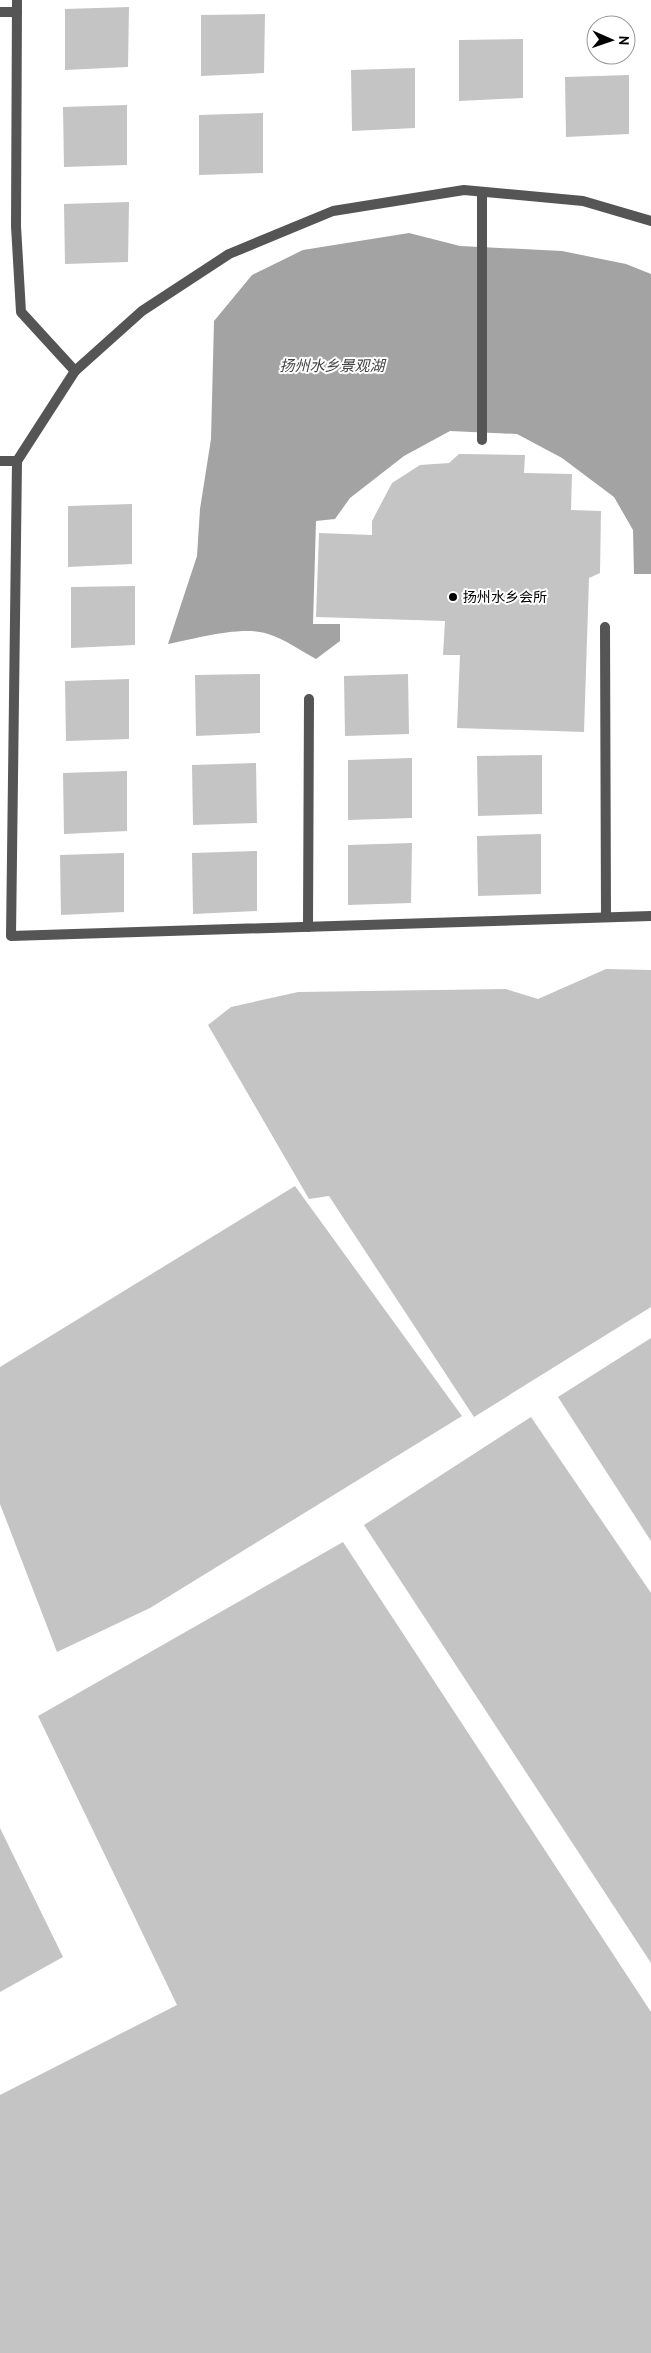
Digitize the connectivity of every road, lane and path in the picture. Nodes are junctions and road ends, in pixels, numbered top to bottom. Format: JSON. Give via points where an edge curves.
{"nodes":[{"id":1,"x":17,"y":0,"type":"edge"},
{"id":2,"x":0,"y":12,"type":"edge"},
{"id":3,"x":17,"y":12,"type":"junction"},
{"id":4,"x":482,"y":192,"type":"junction"},
{"id":5,"x":651,"y":221,"type":"edge"},
{"id":6,"x":75,"y":372,"type":"junction"},
{"id":7,"x":482,"y":440,"type":"dead end"},
{"id":8,"x":0,"y":461,"type":"edge"},
{"id":9,"x":17,"y":461,"type":"junction"},
{"id":10,"x":606,"y":627,"type":"dead end"},
{"id":11,"x":309,"y":699,"type":"dead end"},
{"id":12,"x":651,"y":916,"type":"edge"},
{"id":13,"x":606,"y":917,"type":"junction"},
{"id":14,"x":308,"y":927,"type":"junction"}],
"edges":[{"from":1,"to":3,"type":"street"},
{"from":2,"to":3,"type":"street"},
{"from":3,"to":6,"type":"street","via":[[16,226],[21,312]]},
{"from":4,"to":5,"type":"street","via":[[583,202]]},
{"from":4,"to":6,"type":"street","via":[[464,190],[333,211],[229,254],[142,311]]},
{"from":4,"to":7,"type":"street"},
{"from":6,"to":9,"type":"street"},
{"from":8,"to":9,"type":"street"},
{"from":9,"to":14,"type":"street","via":[[11,936]]},
{"from":10,"to":13,"type":"street"},
{"from":11,"to":14,"type":"street"},
{"from":12,"to":13,"type":"street"},
{"from":13,"to":14,"type":"street"}]}
